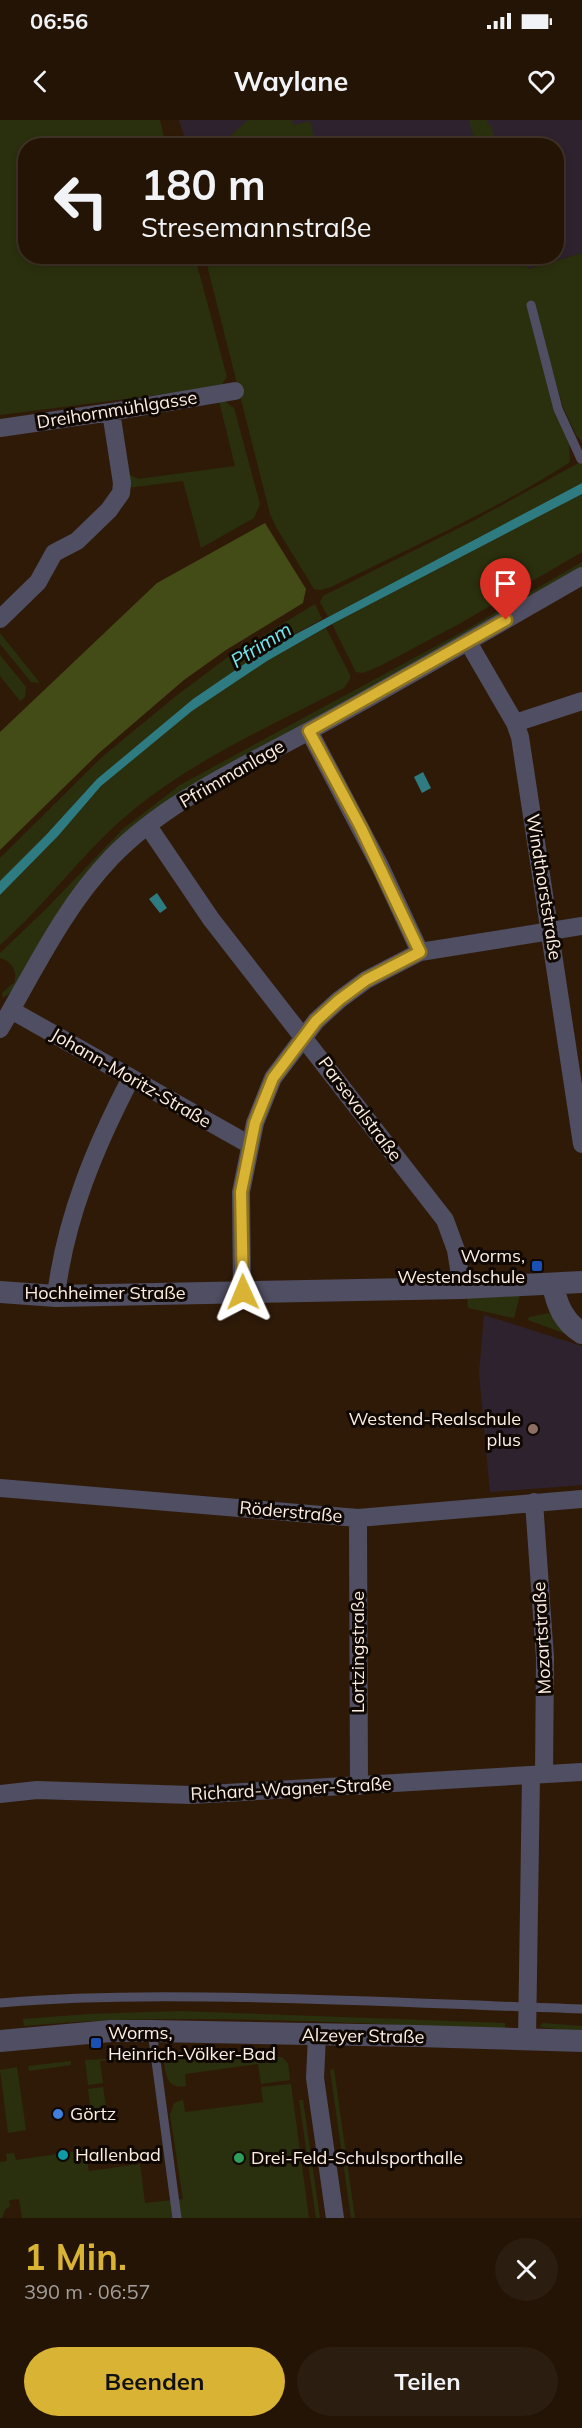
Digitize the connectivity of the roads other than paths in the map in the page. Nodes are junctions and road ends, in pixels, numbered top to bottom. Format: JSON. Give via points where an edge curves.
{"nodes":[{"id":1,"x":531,"y":305,"type":"dead end"},
{"id":2,"x":235,"y":391,"type":"dead end"},
{"id":3,"x":111,"y":412,"type":"junction"},
{"id":4,"x":0,"y":428,"type":"edge"},
{"id":5,"x":581,"y":459,"type":"edge"},
{"id":6,"x":582,"y":576,"type":"edge"},
{"id":7,"x":0,"y":619,"type":"edge"},
{"id":8,"x":468,"y":642,"type":"junction"},
{"id":9,"x":582,"y":701,"type":"edge"},
{"id":10,"x":515,"y":723,"type":"junction"},
{"id":11,"x":309,"y":731,"type":"junction"},
{"id":12,"x":148,"y":826,"type":"junction"},
{"id":13,"x":582,"y":926,"type":"edge"},
{"id":14,"x":551,"y":930,"type":"junction"},
{"id":15,"x":420,"y":952,"type":"junction"},
{"id":16,"x":11,"y":1010,"type":"junction"},
{"id":17,"x":0,"y":1029,"type":"edge"},
{"id":18,"x":304,"y":1036,"type":"junction"},
{"id":19,"x":131,"y":1078,"type":"junction"},
{"id":20,"x":582,"y":1144,"type":"edge"},
{"id":21,"x":250,"y":1145,"type":"junction"},
{"id":22,"x":582,"y":1282,"type":"edge"},
{"id":23,"x":553,"y":1285,"type":"junction"},
{"id":24,"x":462,"y":1288,"type":"junction"},
{"id":25,"x":0,"y":1292,"type":"edge"},
{"id":26,"x":243,"y":1292,"type":"junction"},
{"id":27,"x":56,"y":1296,"type":"junction"},
{"id":28,"x":582,"y":1333,"type":"edge"},
{"id":29,"x":0,"y":1488,"type":"edge"},
{"id":30,"x":582,"y":1498,"type":"edge"},
{"id":31,"x":534,"y":1502,"type":"junction"},
{"id":32,"x":358,"y":1518,"type":"junction"},
{"id":33,"x":582,"y":1772,"type":"edge"},
{"id":34,"x":538,"y":1775,"type":"junction"},
{"id":35,"x":359,"y":1786,"type":"junction"},
{"id":36,"x":0,"y":1794,"type":"edge"},
{"id":37,"x":0,"y":2003,"type":"edge"},
{"id":38,"x":528,"y":2007,"type":"junction"},
{"id":39,"x":582,"y":2009,"type":"edge"},
{"id":40,"x":152,"y":2031,"type":"junction"},
{"id":41,"x":317,"y":2036,"type":"junction"},
{"id":42,"x":527,"y":2040,"type":"junction"},
{"id":43,"x":0,"y":2041,"type":"edge"},
{"id":44,"x":582,"y":2041,"type":"edge"},
{"id":45,"x":177,"y":2218,"type":"edge"},
{"id":46,"x":335,"y":2218,"type":"edge"}],
"edges":[{"from":1,"to":5,"type":"lane","via":[[558,409]]},
{"from":2,"to":3,"type":"street","name":"Dreihornmühlgasse"},
{"from":3,"to":4,"type":"street","name":"Dreihornmühlgasse"},
{"from":3,"to":7,"type":"street","via":[[121,468],[121,493],[78,541],[54,554],[38,582]]},
{"from":6,"to":8,"type":"street","name":"Pfrimmanlage"},
{"from":8,"to":10,"type":"street","name":"Windthorststraße"},
{"from":8,"to":11,"type":"street","name":"Pfrimmanlage"},
{"from":9,"to":10,"type":"street"},
{"from":10,"to":14,"type":"street","name":"Windthorststraße"},
{"from":11,"to":12,"type":"street","name":"Pfrimmanlage","via":[[206,786]]},
{"from":11,"to":15,"type":"street"},
{"from":12,"to":16,"type":"street","name":"Pfrimmanlage","via":[[112,857],[84,890]]},
{"from":12,"to":18,"type":"street","name":"Parsevalstraße","via":[[211,920]]},
{"from":13,"to":14,"type":"street"},
{"from":14,"to":15,"type":"street"},
{"from":14,"to":20,"type":"street","name":"Windthorststraße"},
{"from":15,"to":18,"type":"street","via":[[366,980],[339,1000]]},
{"from":16,"to":17,"type":"street","name":"Pfrimmanlage"},
{"from":16,"to":19,"type":"street","name":"Johann-Moritz-Straße"},
{"from":18,"to":21,"type":"street","via":[[273,1078]]},
{"from":18,"to":24,"type":"street","name":"Parsevalstraße","via":[[445,1220],[456,1250]]},
{"from":19,"to":21,"type":"street","name":"Johann-Moritz-Straße"},
{"from":19,"to":27,"type":"street","via":[[89,1165],[69,1229]]},
{"from":21,"to":26,"type":"street","via":[[241,1192]]},
{"from":22,"to":23,"type":"street","name":"Hochheimer Straße"},
{"from":23,"to":24,"type":"street","name":"Hochheimer Straße"},
{"from":23,"to":28,"type":"street","via":[[564,1317]]},
{"from":24,"to":26,"type":"street","name":"Hochheimer Straße"},
{"from":25,"to":27,"type":"street","name":"Hochheimer Straße"},
{"from":26,"to":27,"type":"street","name":"Hochheimer Straße"},
{"from":29,"to":32,"type":"street","name":"Röderstraße"},
{"from":30,"to":31,"type":"street","name":"Röderstraße"},
{"from":31,"to":32,"type":"street","name":"Röderstraße"},
{"from":31,"to":34,"type":"street","name":"Mozartstraße","via":[[545,1658]]},
{"from":32,"to":35,"type":"street","name":"Lortzingstraße"},
{"from":33,"to":34,"type":"street","name":"Richard-Wagner-Straße"},
{"from":34,"to":35,"type":"street","name":"Richard-Wagner-Straße"},
{"from":34,"to":38,"type":"street","name":"Mozartstraße"},
{"from":35,"to":36,"type":"street","name":"Richard-Wagner-Straße","via":[[190,1795],[37,1790]]},
{"from":37,"to":38,"type":"lane","via":[[126,1996]]},
{"from":38,"to":39,"type":"lane"},
{"from":38,"to":42,"type":"street","name":"Mozartstraße"},
{"from":40,"to":41,"type":"street","name":"Alzeyer Straße"},
{"from":40,"to":43,"type":"street","name":"Alzeyer Straße"},
{"from":40,"to":45,"type":"lane"},
{"from":41,"to":42,"type":"street","name":"Alzeyer Straße"},
{"from":41,"to":46,"type":"street","via":[[315,2078]]},
{"from":42,"to":44,"type":"street","name":"Alzeyer Straße"}]}
